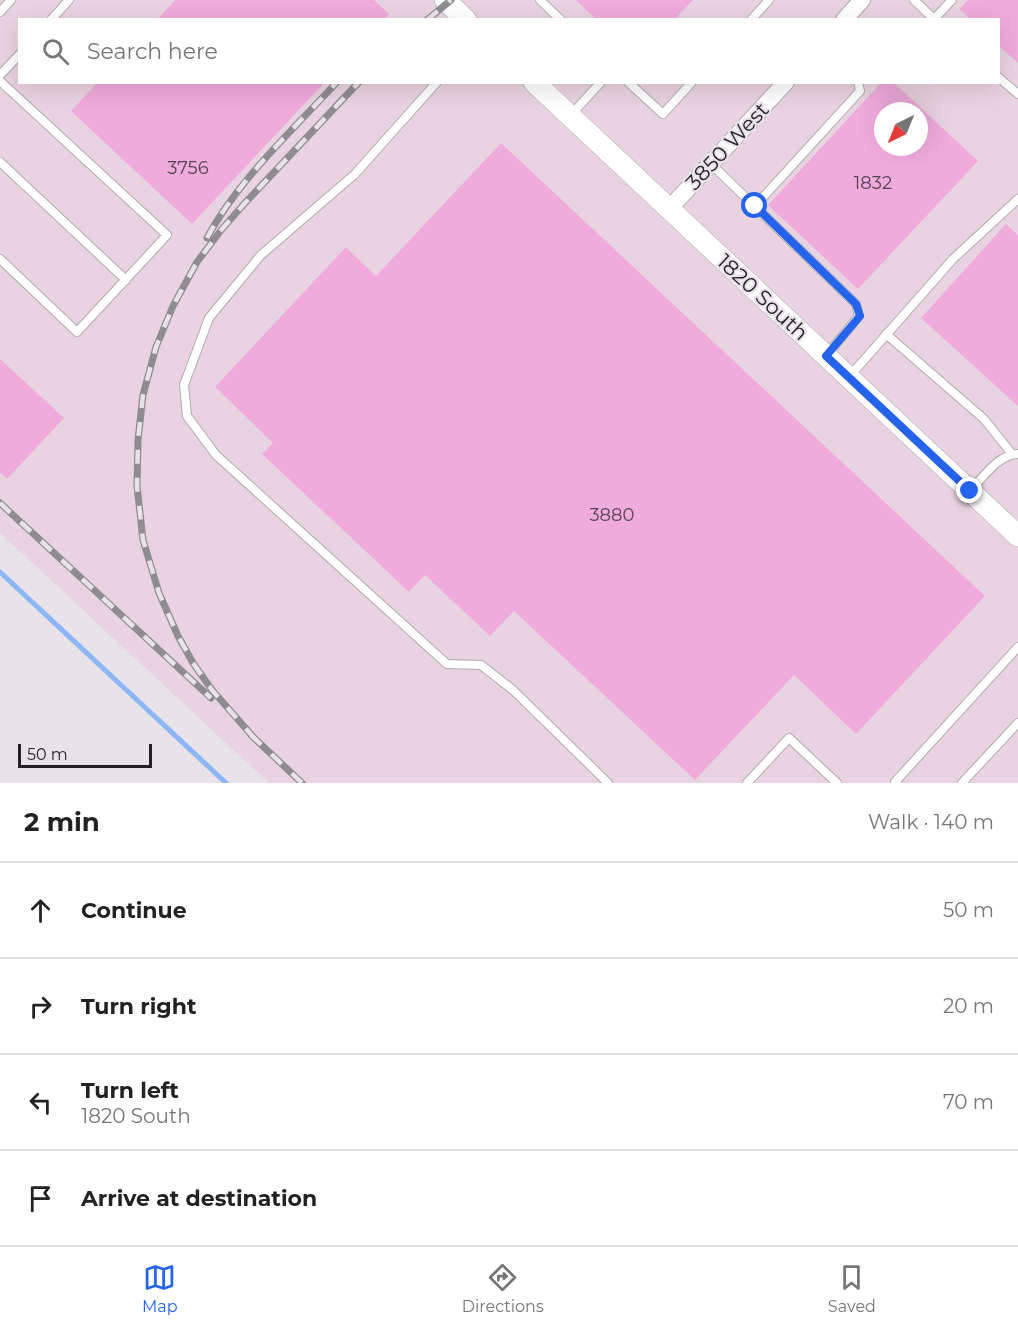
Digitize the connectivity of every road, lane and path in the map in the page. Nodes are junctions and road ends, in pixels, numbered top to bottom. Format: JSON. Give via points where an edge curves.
{"nodes":[{"id":1,"x":11,"y":0,"type":"edge"},
{"id":2,"x":69,"y":0,"type":"edge"},
{"id":3,"x":445,"y":0,"type":"edge"},
{"id":4,"x":540,"y":0,"type":"edge"},
{"id":5,"x":769,"y":0,"type":"edge"},
{"id":6,"x":862,"y":0,"type":"edge"},
{"id":7,"x":914,"y":0,"type":"edge"},
{"id":8,"x":952,"y":0,"type":"edge"},
{"id":9,"x":0,"y":12,"type":"edge"},
{"id":10,"x":53,"y":18,"type":"edge"},
{"id":11,"x":464,"y":18,"type":"edge"},
{"id":12,"x":559,"y":18,"type":"edge"},
{"id":13,"x":753,"y":18,"type":"edge"},
{"id":14,"x":846,"y":18,"type":"edge"},
{"id":15,"x":934,"y":18,"type":"edge"},
{"id":16,"x":936,"y":18,"type":"edge"},
{"id":17,"x":18,"y":56,"type":"edge"},
{"id":18,"x":0,"y":75,"type":"edge"},
{"id":19,"x":1000,"y":78,"type":"edge"},
{"id":20,"x":0,"y":81,"type":"edge"},
{"id":21,"x":435,"y":84,"type":"edge"},
{"id":22,"x":536,"y":84,"type":"edge"},
{"id":23,"x":599,"y":84,"type":"edge"},
{"id":24,"x":630,"y":84,"type":"edge"},
{"id":25,"x":691,"y":84,"type":"edge"},
{"id":26,"x":784,"y":84,"type":"edge"},
{"id":27,"x":858,"y":84,"type":"edge"},
{"id":28,"x":1018,"y":94,"type":"edge"},
{"id":29,"x":570,"y":116,"type":"junction"},
{"id":30,"x":0,"y":162,"type":"edge"},
{"id":31,"x":711,"y":164,"type":"junction"},
{"id":32,"x":1018,"y":199,"type":"edge"},
{"id":33,"x":755,"y":206,"type":"junction"},
{"id":34,"x":669,"y":209,"type":"junction"},
{"id":35,"x":0,"y":259,"type":"edge"},
{"id":36,"x":126,"y":280,"type":"junction"},
{"id":37,"x":886,"y":334,"type":"junction"},
{"id":38,"x":826,"y":356,"type":"junction"},
{"id":39,"x":848,"y":377,"type":"junction"},
{"id":40,"x":1015,"y":454,"type":"edge"},
{"id":41,"x":970,"y":491,"type":"junction"},
{"id":42,"x":1013,"y":528,"type":"edge"},
{"id":43,"x":1018,"y":647,"type":"edge"},
{"id":44,"x":1018,"y":723,"type":"edge"},
{"id":45,"x":608,"y":783,"type":"edge"},
{"id":46,"x":747,"y":783,"type":"edge"},
{"id":47,"x":837,"y":783,"type":"edge"},
{"id":48,"x":897,"y":783,"type":"edge"},
{"id":49,"x":962,"y":783,"type":"edge"}],
"edges":[{"from":1,"to":9,"type":"lane"},
{"from":2,"to":10,"type":"lane"},
{"from":3,"to":11,"type":"street"},
{"from":4,"to":12,"type":"lane"},
{"from":5,"to":13,"type":"lane"},
{"from":6,"to":14,"type":"street"},
{"from":7,"to":15,"type":"lane"},
{"from":8,"to":16,"type":"lane"},
{"from":17,"to":18,"type":"lane"},
{"from":19,"to":28,"type":"lane"},
{"from":20,"to":36,"type":"lane","via":[[167,235]]},
{"from":21,"to":45,"type":"lane","via":[[355,174],[261,255],[209,318],[183,385],[187,416],[216,455],[447,664],[480,665],[513,690]]},
{"from":22,"to":29,"type":"street","name":"1820 South"},
{"from":23,"to":29,"type":"lane"},
{"from":24,"to":25,"type":"lane","via":[[663,114]]},
{"from":26,"to":31,"type":"street","name":"3850 West"},
{"from":27,"to":33,"type":"lane","via":[[860,91]]},
{"from":29,"to":34,"type":"street","name":"1820 South"},
{"from":30,"to":36,"type":"lane"},
{"from":31,"to":33,"type":"lane"},
{"from":31,"to":34,"type":"street","name":"3850 West"},
{"from":32,"to":37,"type":"lane","via":[[953,259]]},
{"from":33,"to":38,"type":"lane","via":[[856,304],[860,316]]},
{"from":34,"to":38,"type":"street","name":"1820 South"},
{"from":35,"to":36,"type":"lane","via":[[77,332]]},
{"from":37,"to":39,"type":"lane"},
{"from":37,"to":40,"type":"lane","via":[[984,419]]},
{"from":38,"to":39,"type":"street","name":"1820 South"},
{"from":39,"to":41,"type":"street","name":"1820 South"},
{"from":40,"to":41,"type":"lane","via":[[999,461]]},
{"from":41,"to":42,"type":"street","name":"1820 South"},
{"from":43,"to":48,"type":"lane"},
{"from":44,"to":49,"type":"lane"},
{"from":46,"to":47,"type":"lane","via":[[789,738]]}]}
